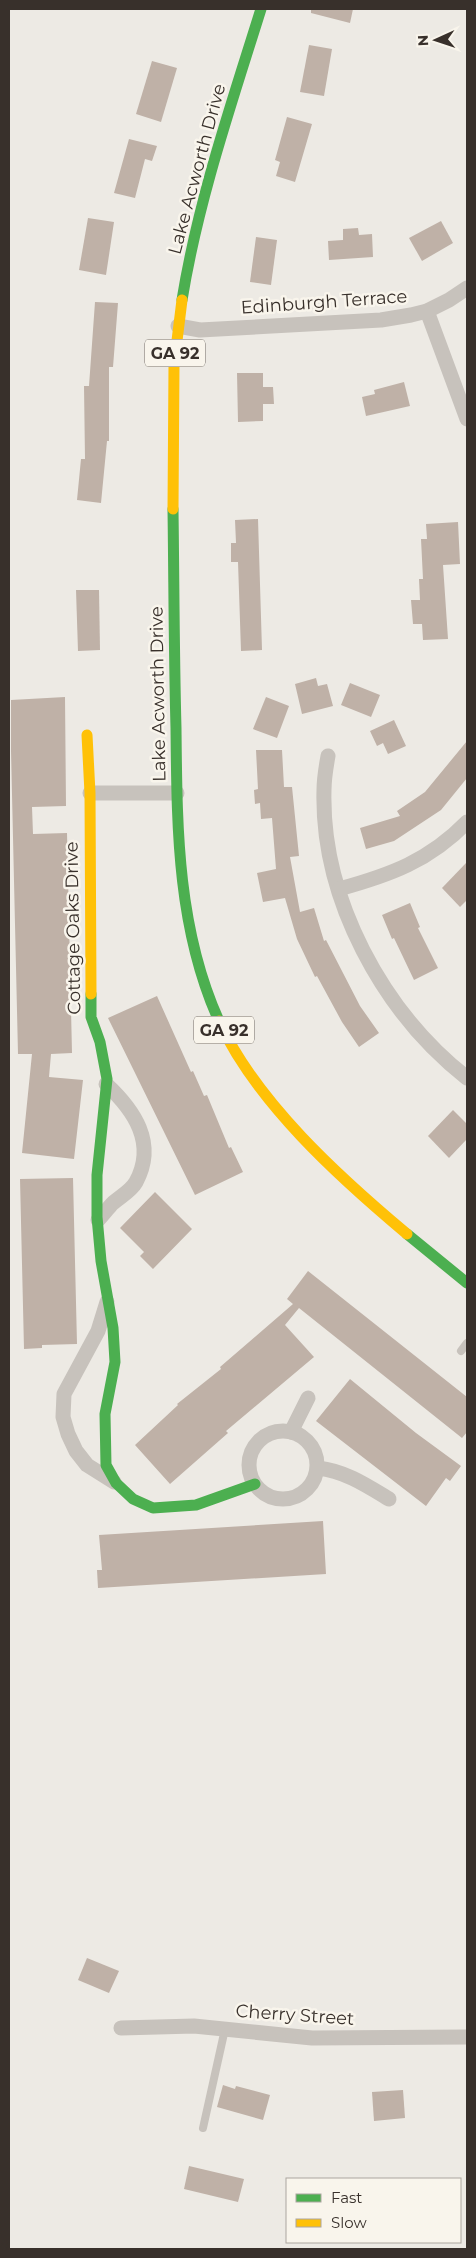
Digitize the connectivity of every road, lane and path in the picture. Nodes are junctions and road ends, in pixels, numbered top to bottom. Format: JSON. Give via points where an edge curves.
{"nodes":[{"id":1,"x":261,"y":9,"type":"edge"},
{"id":2,"x":467,"y":288,"type":"edge"},
{"id":3,"x":427,"y":311,"type":"junction"},
{"id":4,"x":178,"y":326,"type":"junction"},
{"id":5,"x":467,"y":419,"type":"edge"},
{"id":6,"x":87,"y":735,"type":"dead end"},
{"id":7,"x":328,"y":756,"type":"dead end"},
{"id":8,"x":177,"y":792,"type":"junction"},
{"id":9,"x":90,"y":793,"type":"junction"},
{"id":10,"x":467,"y":822,"type":"edge"},
{"id":11,"x":338,"y":889,"type":"junction"},
{"id":12,"x":467,"y":1078,"type":"edge"},
{"id":13,"x":106,"y":1084,"type":"junction"},
{"id":14,"x":98,"y":1220,"type":"junction"},
{"id":15,"x":467,"y":1283,"type":"edge"},
{"id":16,"x":109,"y":1298,"type":"junction"},
{"id":17,"x":467,"y":1343,"type":"edge"},
{"id":18,"x":461,"y":1351,"type":"dead end"},
{"id":19,"x":308,"y":1398,"type":"dead end"},
{"id":20,"x":291,"y":1432,"type":"junction"},
{"id":21,"x":318,"y":1468,"type":"junction"},
{"id":22,"x":116,"y":1483,"type":"junction"},
{"id":23,"x":255,"y":1484,"type":"junction"},
{"id":24,"x":389,"y":1499,"type":"dead end"},
{"id":25,"x":121,"y":2028,"type":"dead end"},
{"id":26,"x":225,"y":2029,"type":"junction"},
{"id":27,"x":467,"y":2037,"type":"edge"},
{"id":28,"x":203,"y":2128,"type":"dead end"}],
"edges":[{"from":1,"to":4,"type":"main road","name":"Lake Acworth Drive","number":"GA 92","via":[[201,207]]},
{"from":2,"to":3,"type":"street","name":"Edinburgh Terrace"},
{"from":3,"to":4,"type":"street","name":"Edinburgh Terrace","via":[[381,320],[200,330]]},
{"from":3,"to":5,"type":"street"},
{"from":4,"to":8,"type":"main road","name":"Lake Acworth Drive","number":"GA 92","via":[[173,422]]},
{"from":6,"to":9,"type":"main road","name":"Cottage Oaks Drive"},
{"from":7,"to":11,"type":"street","via":[[324,789],[325,823]]},
{"from":8,"to":9,"type":"street"},
{"from":8,"to":15,"type":"main road","name":"Lake Acworth Drive","number":"GA 92","via":[[180,870],[190,938],[208,996],[232,1043],[285,1116],[326,1161],[383,1215]]},
{"from":9,"to":13,"type":"main road","name":"Cottage Oaks Drive","via":[[91,1017],[104,1057]]},
{"from":10,"to":11,"type":"street","via":[[449,840],[404,868]]},
{"from":11,"to":12,"type":"street","via":[[358,938],[400,1008],[447,1062]]},
{"from":13,"to":14,"type":"main road","name":"Cottage Oaks Drive","via":[[97,1175]]},
{"from":13,"to":14,"type":"street","via":[[125,1101],[136,1119],[144,1144],[143,1161],[135,1183]]},
{"from":14,"to":16,"type":"main road","name":"Cottage Oaks Drive","via":[[101,1261]]},
{"from":16,"to":22,"type":"main road","name":"Cottage Oaks Drive","via":[[115,1362],[105,1414],[104,1442],[106,1465]]},
{"from":16,"to":22,"type":"street","name":"Cottage Oaks Drive","via":[[98,1331],[64,1394],[63,1417],[76,1451],[86,1465]]},
{"from":17,"to":18,"type":"lane"},
{"from":19,"to":20,"type":"street"},
{"from":20,"to":21,"type":"street","via":[[304,1437],[313,1448]]},
{"from":20,"to":23,"type":"street","via":[[276,1431],[258,1441],[249,1464]]},
{"from":21,"to":23,"type":"street","via":[[310,1488],[300,1496],[284,1500],[275,1498]]},
{"from":21,"to":24,"type":"street","via":[[356,1479]]},
{"from":22,"to":23,"type":"main road","name":"Cottage Oaks Drive","via":[[133,1499],[153,1508],[196,1505]]},
{"from":25,"to":26,"type":"street","name":"Cherry Street","via":[[194,2026]]},
{"from":26,"to":27,"type":"street","name":"Cherry Street","via":[[312,2038]]},
{"from":26,"to":28,"type":"lane"}]}
